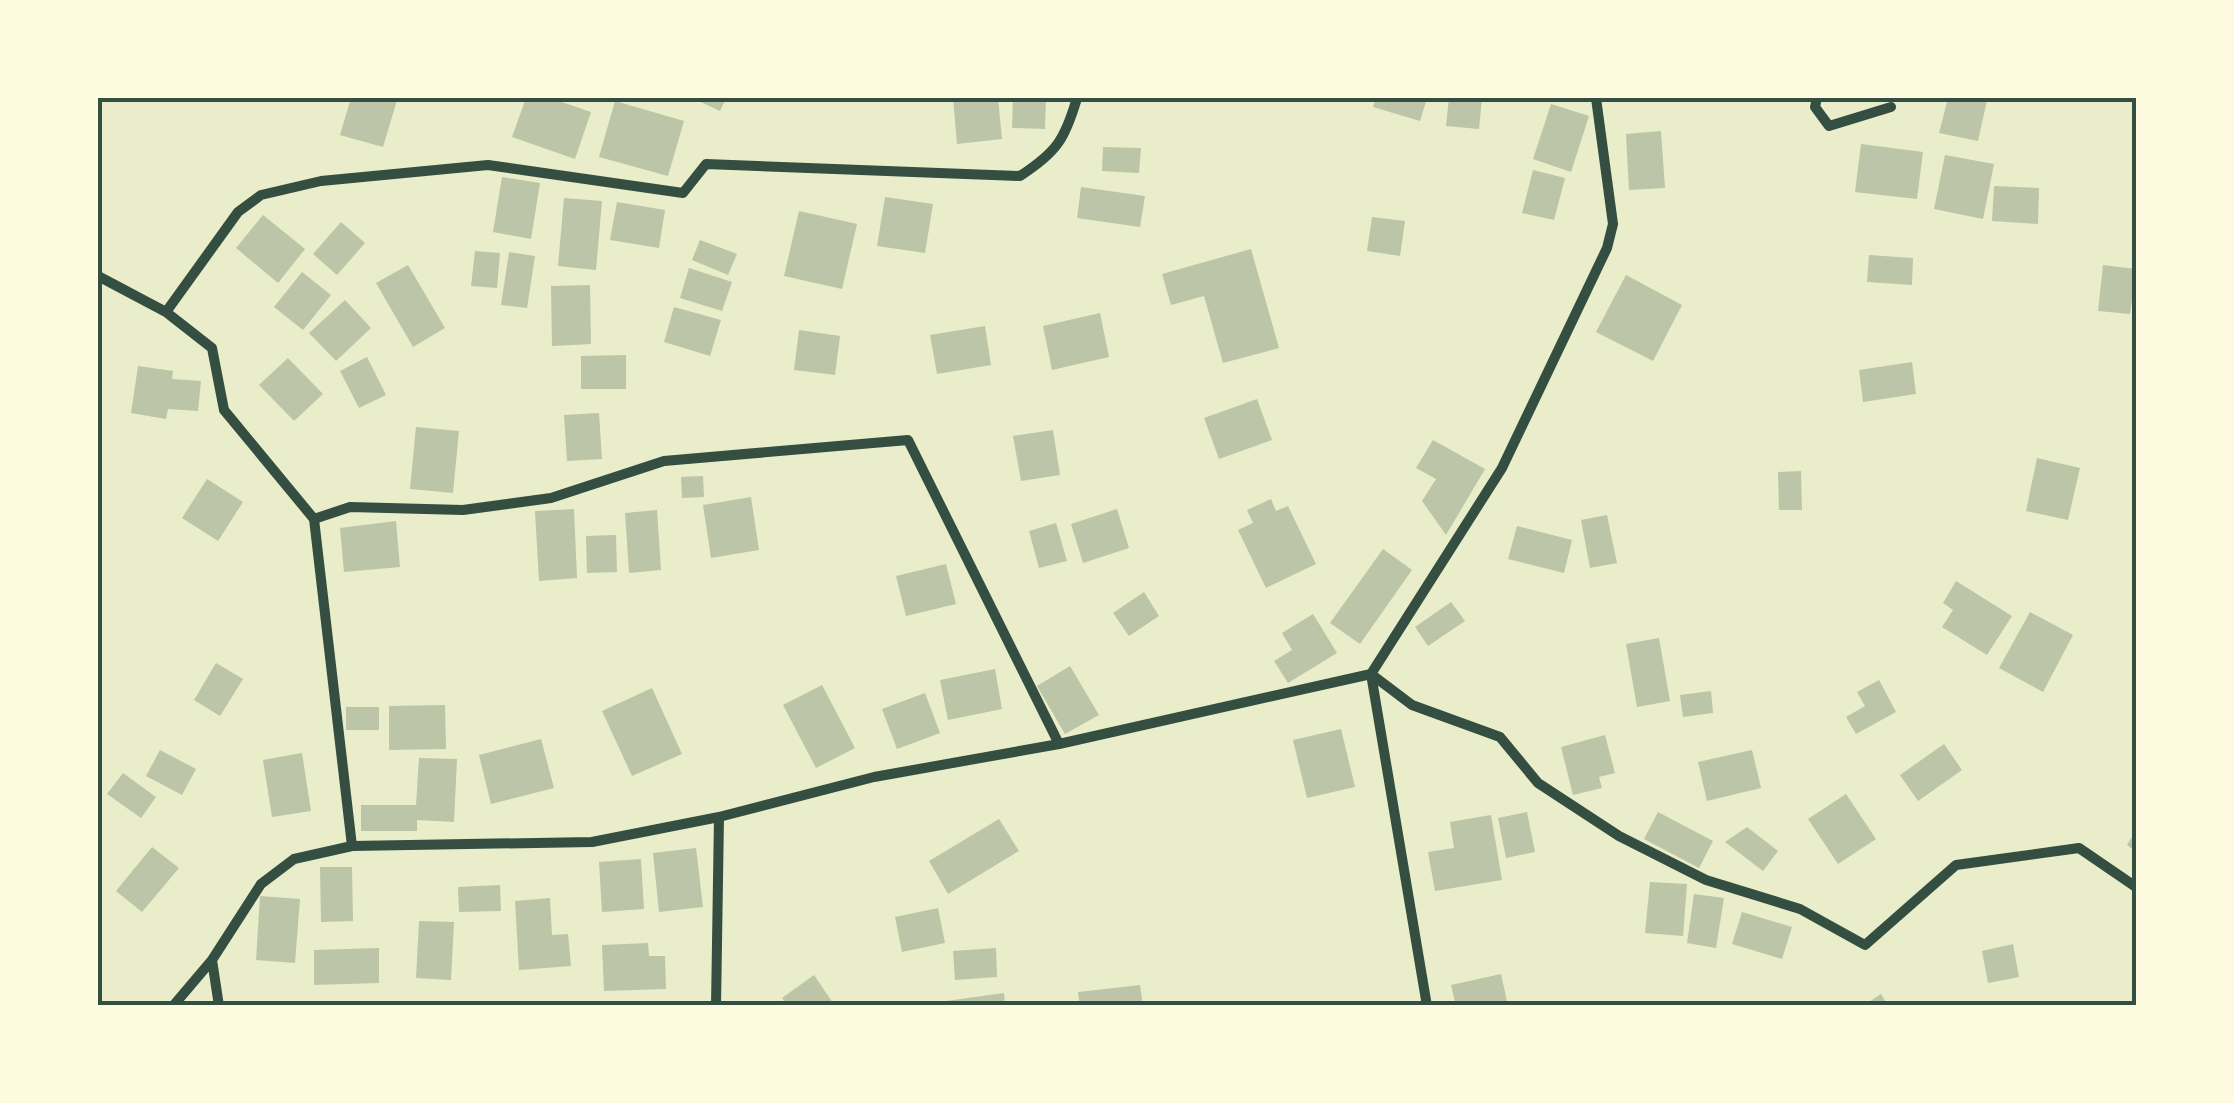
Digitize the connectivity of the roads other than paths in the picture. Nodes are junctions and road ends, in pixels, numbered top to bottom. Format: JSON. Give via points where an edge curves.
{"nodes":[{"id":1,"x":1077,"y":98,"type":"edge"},
{"id":2,"x":1596,"y":98,"type":"edge"},
{"id":3,"x":1816,"y":98,"type":"edge"},
{"id":4,"x":1890,"y":107,"type":"dead end"},
{"id":5,"x":98,"y":276,"type":"edge"},
{"id":6,"x":166,"y":312,"type":"junction"},
{"id":7,"x":314,"y":518,"type":"junction"},
{"id":8,"x":1371,"y":674,"type":"junction"},
{"id":9,"x":1059,"y":744,"type":"junction"},
{"id":10,"x":719,"y":818,"type":"junction"},
{"id":11,"x":352,"y":846,"type":"junction"},
{"id":12,"x":2136,"y":888,"type":"edge"},
{"id":13,"x":212,"y":960,"type":"junction"},
{"id":14,"x":174,"y":1006,"type":"edge"},
{"id":15,"x":219,"y":1006,"type":"edge"},
{"id":16,"x":716,"y":1006,"type":"edge"},
{"id":17,"x":1427,"y":1006,"type":"edge"}],
"edges":[{"from":1,"to":6,"type":"street","via":[[1050,157],[1020,176],[706,164],[682,193],[488,165],[306,184],[261,196],[238,212]]},
{"from":2,"to":8,"type":"street","via":[[1612,224],[1607,248],[1502,468]]},
{"from":3,"to":4,"type":"street","via":[[1829,126]]},
{"from":5,"to":6,"type":"street"},
{"from":6,"to":7,"type":"street","via":[[212,348],[224,410]]},
{"from":7,"to":9,"type":"street","via":[[350,507],[464,510],[551,498],[664,461],[908,440]]},
{"from":7,"to":11,"type":"street"},
{"from":8,"to":9,"type":"street"},
{"from":8,"to":12,"type":"street","via":[[1412,705],[1500,737],[1538,783],[1619,836],[1706,880],[1800,909],[1865,945],[1956,865],[2079,848]]},
{"from":8,"to":17,"type":"street"},
{"from":9,"to":10,"type":"street","via":[[874,777]]},
{"from":10,"to":11,"type":"street","via":[[592,842]]},
{"from":10,"to":16,"type":"street"},
{"from":11,"to":13,"type":"street","via":[[294,859],[262,884]]},
{"from":13,"to":14,"type":"street"},
{"from":13,"to":15,"type":"street"}]}
